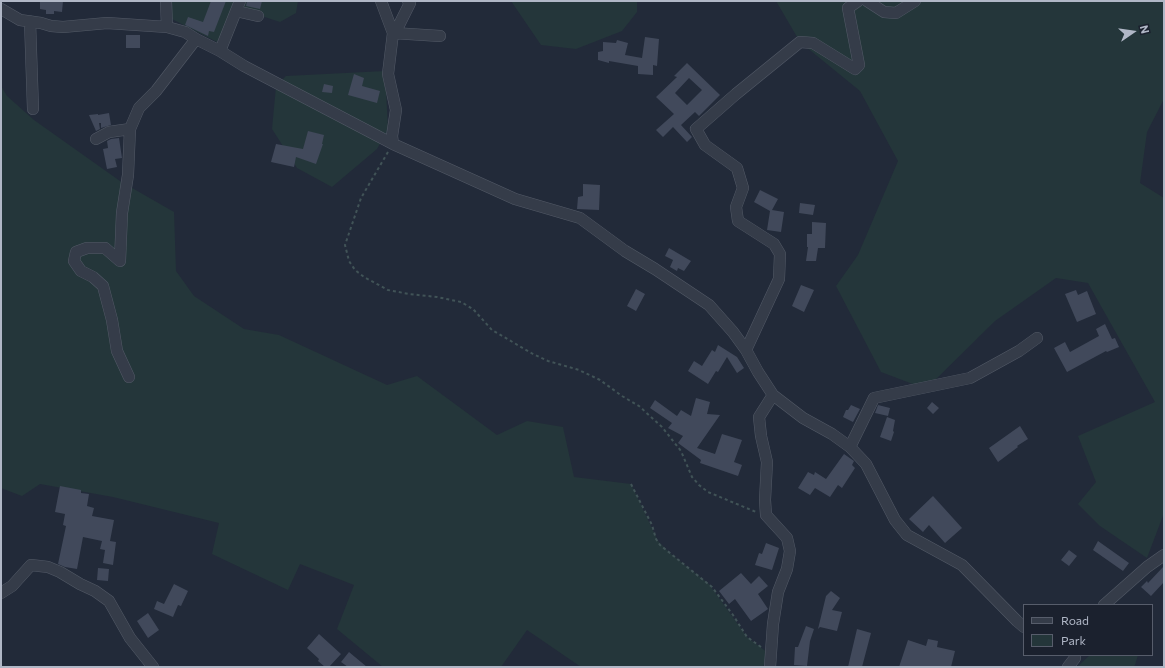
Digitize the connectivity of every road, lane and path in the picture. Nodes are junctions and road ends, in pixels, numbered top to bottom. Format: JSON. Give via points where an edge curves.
{"nodes":[{"id":1,"x":166,"y":1,"type":"edge"},
{"id":2,"x":381,"y":1,"type":"edge"},
{"id":3,"x":408,"y":1,"type":"edge"},
{"id":4,"x":858,"y":1,"type":"edge"},
{"id":5,"x":867,"y":1,"type":"edge"},
{"id":6,"x":915,"y":1,"type":"edge"},
{"id":7,"x":238,"y":6,"type":"edge"},
{"id":8,"x":1,"y":9,"type":"edge"},
{"id":9,"x":258,"y":16,"type":"dead end"},
{"id":10,"x":30,"y":21,"type":"junction"},
{"id":11,"x":167,"y":27,"type":"junction"},
{"id":12,"x":394,"y":33,"type":"junction"},
{"id":13,"x":440,"y":36,"type":"dead end"},
{"id":14,"x":196,"y":39,"type":"junction"},
{"id":15,"x":220,"y":51,"type":"junction"},
{"id":16,"x":33,"y":109,"type":"dead end"},
{"id":17,"x":130,"y":129,"type":"junction"},
{"id":18,"x":96,"y":139,"type":"dead end"},
{"id":19,"x":393,"y":144,"type":"junction"},
{"id":20,"x":1037,"y":338,"type":"dead end"},
{"id":21,"x":746,"y":350,"type":"junction"},
{"id":22,"x":129,"y":377,"type":"dead end"},
{"id":23,"x":773,"y":395,"type":"junction"},
{"id":24,"x":850,"y":447,"type":"junction"},
{"id":25,"x":631,"y":484,"type":"dead end"},
{"id":26,"x":766,"y":515,"type":"junction"},
{"id":27,"x":1164,"y":554,"type":"edge"},
{"id":28,"x":1,"y":593,"type":"edge"},
{"id":29,"x":1105,"y":604,"type":"edge"},
{"id":30,"x":1023,"y":626,"type":"edge"},
{"id":31,"x":771,"y":655,"type":"junction"},
{"id":32,"x":1075,"y":656,"type":"edge"},
{"id":33,"x":153,"y":667,"type":"edge"},
{"id":34,"x":770,"y":667,"type":"edge"},
{"id":35,"x":1068,"y":667,"type":"edge"}],
"edges":[{"from":1,"to":11,"type":"street"},
{"from":2,"to":12,"type":"street"},
{"from":3,"to":12,"type":"street","via":[[410,3]]},
{"from":4,"to":21,"type":"street","via":[[848,8],[859,65],[855,69],[813,43],[800,42],[696,129],[705,145],[737,168],[743,188],[736,207],[738,221],[774,244],[780,254],[779,278]]},
{"from":5,"to":6,"type":"street","via":[[884,12],[896,13]]},
{"from":7,"to":9,"type":"street"},
{"from":7,"to":15,"type":"street"},
{"from":8,"to":10,"type":"street","via":[[20,20]]},
{"from":10,"to":11,"type":"street","via":[[63,27],[106,23]]},
{"from":10,"to":16,"type":"street"},
{"from":11,"to":14,"type":"street","via":[[186,32]]},
{"from":12,"to":13,"type":"street"},
{"from":12,"to":19,"type":"street","via":[[388,74],[396,110]]},
{"from":14,"to":15,"type":"street"},
{"from":14,"to":17,"type":"street","via":[[156,91],[139,108]]},
{"from":15,"to":19,"type":"street","via":[[250,70]]},
{"from":17,"to":18,"type":"street","via":[[109,132]]},
{"from":17,"to":22,"type":"street","via":[[120,261],[105,248],[87,248],[76,252],[74,261],[81,271],[104,286],[117,351]]},
{"from":19,"to":21,"type":"street","via":[[515,199],[580,218],[625,251],[709,305]]},
{"from":19,"to":26,"type":"path","via":[[361,198],[345,245],[348,261],[355,270],[364,278],[388,290],[461,302],[473,309],[492,330],[533,354],[600,380],[639,406],[662,427],[681,451],[698,485],[708,492]]},
{"from":20,"to":24,"type":"street","via":[[970,378],[874,398]]},
{"from":21,"to":23,"type":"street"},
{"from":23,"to":24,"type":"street","via":[[803,418]]},
{"from":23,"to":26,"type":"street","via":[[760,417],[767,462]]},
{"from":24,"to":30,"type":"street","via":[[866,464],[895,520],[907,535],[962,565]]},
{"from":25,"to":31,"type":"path","via":[[660,545],[712,587],[748,637]]},
{"from":26,"to":31,"type":"street","via":[[787,538],[790,551],[787,569],[778,592]]},
{"from":27,"to":29,"type":"street"},
{"from":28,"to":33,"type":"street","via":[[12,586],[31,565],[48,567],[60,572],[109,601],[130,638]]},
{"from":31,"to":34,"type":"street"},
{"from":32,"to":35,"type":"street"}]}
